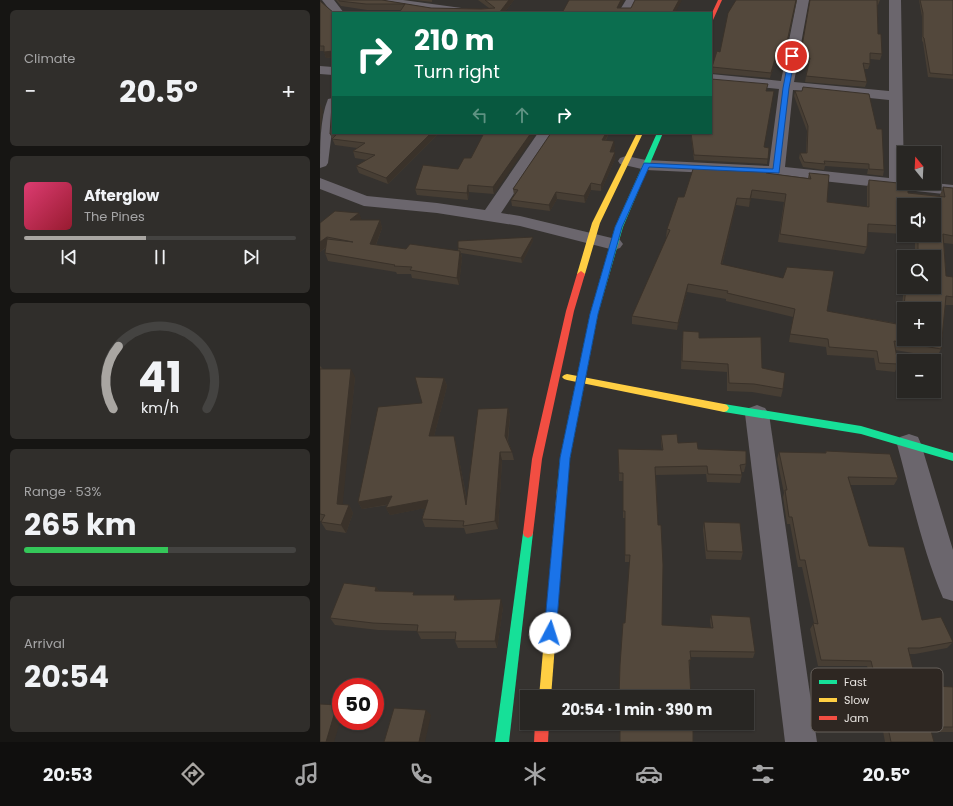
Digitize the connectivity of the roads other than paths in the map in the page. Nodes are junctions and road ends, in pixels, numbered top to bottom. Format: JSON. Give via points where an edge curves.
{"nodes":[{"id":1,"x":328,"y":0,"type":"edge"},
{"id":2,"x":377,"y":0,"type":"edge"},
{"id":3,"x":632,"y":0,"type":"edge"},
{"id":4,"x":720,"y":0,"type":"edge"},
{"id":5,"x":803,"y":0,"type":"edge"},
{"id":6,"x":895,"y":0,"type":"edge"},
{"id":7,"x":412,"y":2,"type":"edge"},
{"id":8,"x":337,"y":12,"type":"edge"},
{"id":9,"x":470,"y":12,"type":"edge"},
{"id":10,"x":625,"y":12,"type":"edge"},
{"id":11,"x":712,"y":18,"type":"edge"},
{"id":12,"x":320,"y":70,"type":"edge"},
{"id":13,"x":332,"y":71,"type":"edge"},
{"id":14,"x":712,"y":78,"type":"edge"},
{"id":15,"x":787,"y":85,"type":"junction"},
{"id":16,"x":896,"y":96,"type":"junction"},
{"id":17,"x":332,"y":105,"type":"edge"},
{"id":18,"x":545,"y":134,"type":"edge"},
{"id":19,"x":640,"y":134,"type":"edge"},
{"id":20,"x":660,"y":134,"type":"edge"},
{"id":21,"x":626,"y":161,"type":"junction"},
{"id":22,"x":320,"y":163,"type":"edge"},
{"id":23,"x":646,"y":165,"type":"junction"},
{"id":24,"x":776,"y":172,"type":"junction"},
{"id":25,"x":320,"y":184,"type":"edge"},
{"id":26,"x":897,"y":184,"type":"joint"},
{"id":27,"x":941,"y":189,"type":"edge"},
{"id":28,"x":953,"y":190,"type":"edge"},
{"id":29,"x":490,"y":216,"type":"junction"},
{"id":30,"x":591,"y":240,"type":"junction"},
{"id":31,"x":614,"y":244,"type":"junction"},
{"id":32,"x":556,"y":376,"type":"junction"},
{"id":33,"x":581,"y":379,"type":"junction"},
{"id":34,"x":757,"y":414,"type":"junction"},
{"id":35,"x":909,"y":444,"type":"junction"},
{"id":36,"x":953,"y":457,"type":"edge"},
{"id":37,"x":953,"y":588,"type":"edge"},
{"id":38,"x":546,"y":690,"type":"edge"},
{"id":39,"x":542,"y":730,"type":"edge"},
{"id":40,"x":502,"y":742,"type":"edge"},
{"id":41,"x":541,"y":742,"type":"edge"},
{"id":42,"x":800,"y":742,"type":"edge"}],
"edges":[{"from":1,"to":8,"type":"street"},
{"from":2,"to":7,"type":"street"},
{"from":3,"to":10,"type":"street"},
{"from":4,"to":11,"type":"main road"},
{"from":5,"to":15,"type":"street"},
{"from":6,"to":16,"type":"street"},
{"from":7,"to":9,"type":"street"},
{"from":12,"to":13,"type":"street"},
{"from":14,"to":15,"type":"street"},
{"from":15,"to":16,"type":"street"},
{"from":15,"to":24,"type":"street"},
{"from":16,"to":26,"type":"street"},
{"from":17,"to":22,"type":"street","via":[[326,120]]},
{"from":18,"to":29,"type":"street"},
{"from":19,"to":21,"type":"main road"},
{"from":20,"to":23,"type":"main road"},
{"from":21,"to":23,"type":"street"},
{"from":21,"to":30,"type":"main road","via":[[596,223]]},
{"from":23,"to":24,"type":"street"},
{"from":23,"to":31,"type":"main road","via":[[618,227]]},
{"from":24,"to":26,"type":"street"},
{"from":25,"to":29,"type":"street","via":[[364,201]]},
{"from":27,"to":28,"type":"street"},
{"from":29,"to":30,"type":"street","via":[[520,221]]},
{"from":30,"to":31,"type":"street"},
{"from":30,"to":32,"type":"main road","via":[[570,311]]},
{"from":31,"to":33,"type":"main road","via":[[594,314]]},
{"from":32,"to":33,"type":"main road"},
{"from":32,"to":40,"type":"main road","via":[[537,459]]},
{"from":33,"to":34,"type":"main road"},
{"from":33,"to":38,"type":"main road","via":[[565,458]]},
{"from":34,"to":35,"type":"main road","via":[[861,430]]},
{"from":34,"to":42,"type":"street"},
{"from":35,"to":36,"type":"main road"},
{"from":35,"to":37,"type":"street"},
{"from":39,"to":41,"type":"main road"}]}
